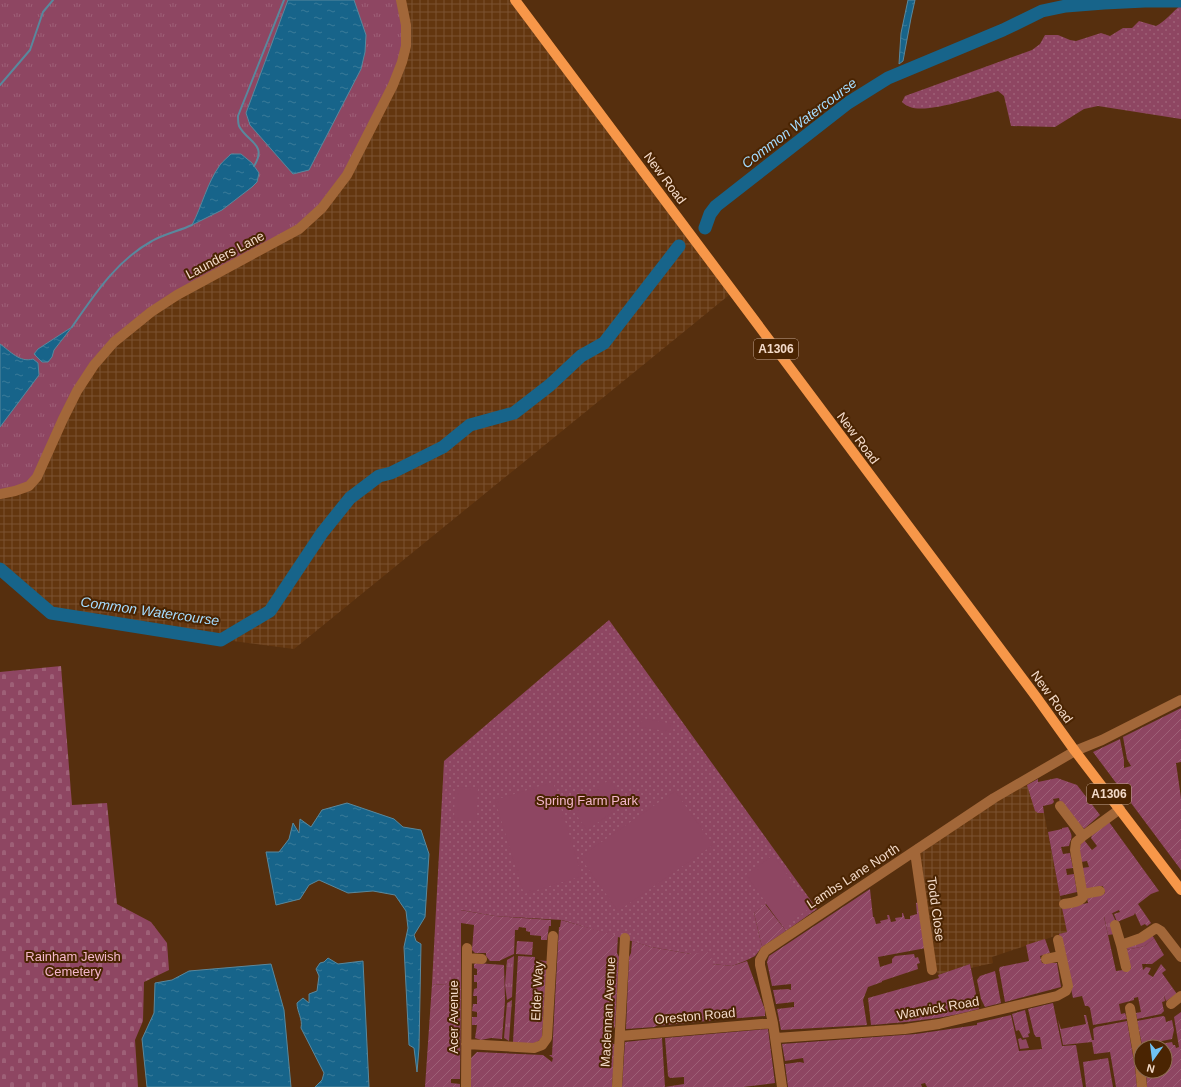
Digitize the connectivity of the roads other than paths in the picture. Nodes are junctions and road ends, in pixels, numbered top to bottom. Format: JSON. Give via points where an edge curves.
{"nodes":[{"id":1,"x":401,"y":0,"type":"edge"},
{"id":2,"x":515,"y":0,"type":"edge"},
{"id":3,"x":0,"y":494,"type":"edge"},
{"id":4,"x":1181,"y":700,"type":"edge"},
{"id":5,"x":1075,"y":751,"type":"junction"},
{"id":6,"x":1060,"y":806,"type":"dead end"},
{"id":7,"x":1120,"y":809,"type":"junction"},
{"id":8,"x":1082,"y":836,"type":"junction"},
{"id":9,"x":915,"y":852,"type":"junction"},
{"id":10,"x":1181,"y":890,"type":"edge"},
{"id":11,"x":1100,"y":891,"type":"dead end"},
{"id":12,"x":1083,"y":894,"type":"junction"},
{"id":13,"x":1064,"y":904,"type":"dead end"},
{"id":14,"x":1115,"y":925,"type":"dead end"},
{"id":15,"x":553,"y":936,"type":"dead end"},
{"id":16,"x":625,"y":938,"type":"dead end"},
{"id":17,"x":1058,"y":940,"type":"dead end"},
{"id":18,"x":1121,"y":945,"type":"junction"},
{"id":19,"x":467,"y":948,"type":"dead end"},
{"id":20,"x":1061,"y":956,"type":"junction"},
{"id":21,"x":1181,"y":957,"type":"edge"},
{"id":22,"x":467,"y":958,"type":"junction"},
{"id":23,"x":482,"y":959,"type":"dead end"},
{"id":24,"x":1046,"y":959,"type":"dead end"},
{"id":25,"x":1126,"y":966,"type":"dead end"},
{"id":26,"x":932,"y":970,"type":"dead end"},
{"id":27,"x":1181,"y":996,"type":"edge"},
{"id":28,"x":1171,"y":1004,"type":"dead end"},
{"id":29,"x":1130,"y":1008,"type":"dead end"},
{"id":30,"x":773,"y":1023,"type":"junction"},
{"id":31,"x":620,"y":1036,"type":"junction"},
{"id":32,"x":776,"y":1038,"type":"junction"},
{"id":33,"x":466,"y":1044,"type":"junction"},
{"id":34,"x":466,"y":1087,"type":"edge"},
{"id":35,"x":617,"y":1087,"type":"edge"},
{"id":36,"x":782,"y":1087,"type":"edge"},
{"id":37,"x":1142,"y":1087,"type":"edge"}],
"edges":[{"from":1,"to":3,"type":"street","name":"Launders Lane","via":[[406,25],[406,46],[402,62],[348,175],[322,208],[299,229],[177,296],[151,312],[114,342],[94,365],[77,391],[37,477],[29,486],[15,492]]},
{"from":2,"to":5,"type":"main road","name":"New Road","number":"A1306"},
{"from":4,"to":5,"type":"street","name":"Lambs Lane North"},
{"from":5,"to":7,"type":"main road","name":"New Road","number":"A1306"},
{"from":5,"to":9,"type":"street","name":"Lambs Lane North","via":[[994,798]]},
{"from":6,"to":8,"type":"street"},
{"from":7,"to":8,"type":"street"},
{"from":7,"to":10,"type":"main road","name":"New Road","number":"A1306"},
{"from":8,"to":12,"type":"street","via":[[1076,842],[1075,850]]},
{"from":9,"to":26,"type":"street","name":"Todd Close"},
{"from":9,"to":30,"type":"street","name":"Lambs Lane North","via":[[765,951],[760,965]]},
{"from":11,"to":12,"type":"street"},
{"from":12,"to":13,"type":"street","via":[[1081,900]]},
{"from":14,"to":18,"type":"street"},
{"from":15,"to":33,"type":"street","name":"Elder Way","via":[[547,1038],[542,1045],[534,1048]]},
{"from":16,"to":31,"type":"street","name":"Maclennan Avenue"},
{"from":17,"to":20,"type":"street","name":"Warwick Road"},
{"from":18,"to":21,"type":"street","via":[[1141,938],[1156,928]]},
{"from":18,"to":25,"type":"street"},
{"from":19,"to":22,"type":"street","name":"Acer Avenue"},
{"from":20,"to":24,"type":"street"},
{"from":20,"to":32,"type":"street","name":"Warwick Road","via":[[1068,986],[1066,991],[1057,996],[939,1024],[905,1029]]},
{"from":22,"to":23,"type":"street"},
{"from":22,"to":33,"type":"street","name":"Acer Avenue"},
{"from":27,"to":28,"type":"street"},
{"from":29,"to":37,"type":"street"},
{"from":30,"to":31,"type":"street","name":"Oreston Road"},
{"from":30,"to":32,"type":"street","name":"Lambs Lane North"},
{"from":31,"to":35,"type":"street","name":"Maclennan Avenue"},
{"from":32,"to":36,"type":"street","name":"Lambs Lane North"},
{"from":33,"to":34,"type":"street","name":"Acer Avenue"}]}
